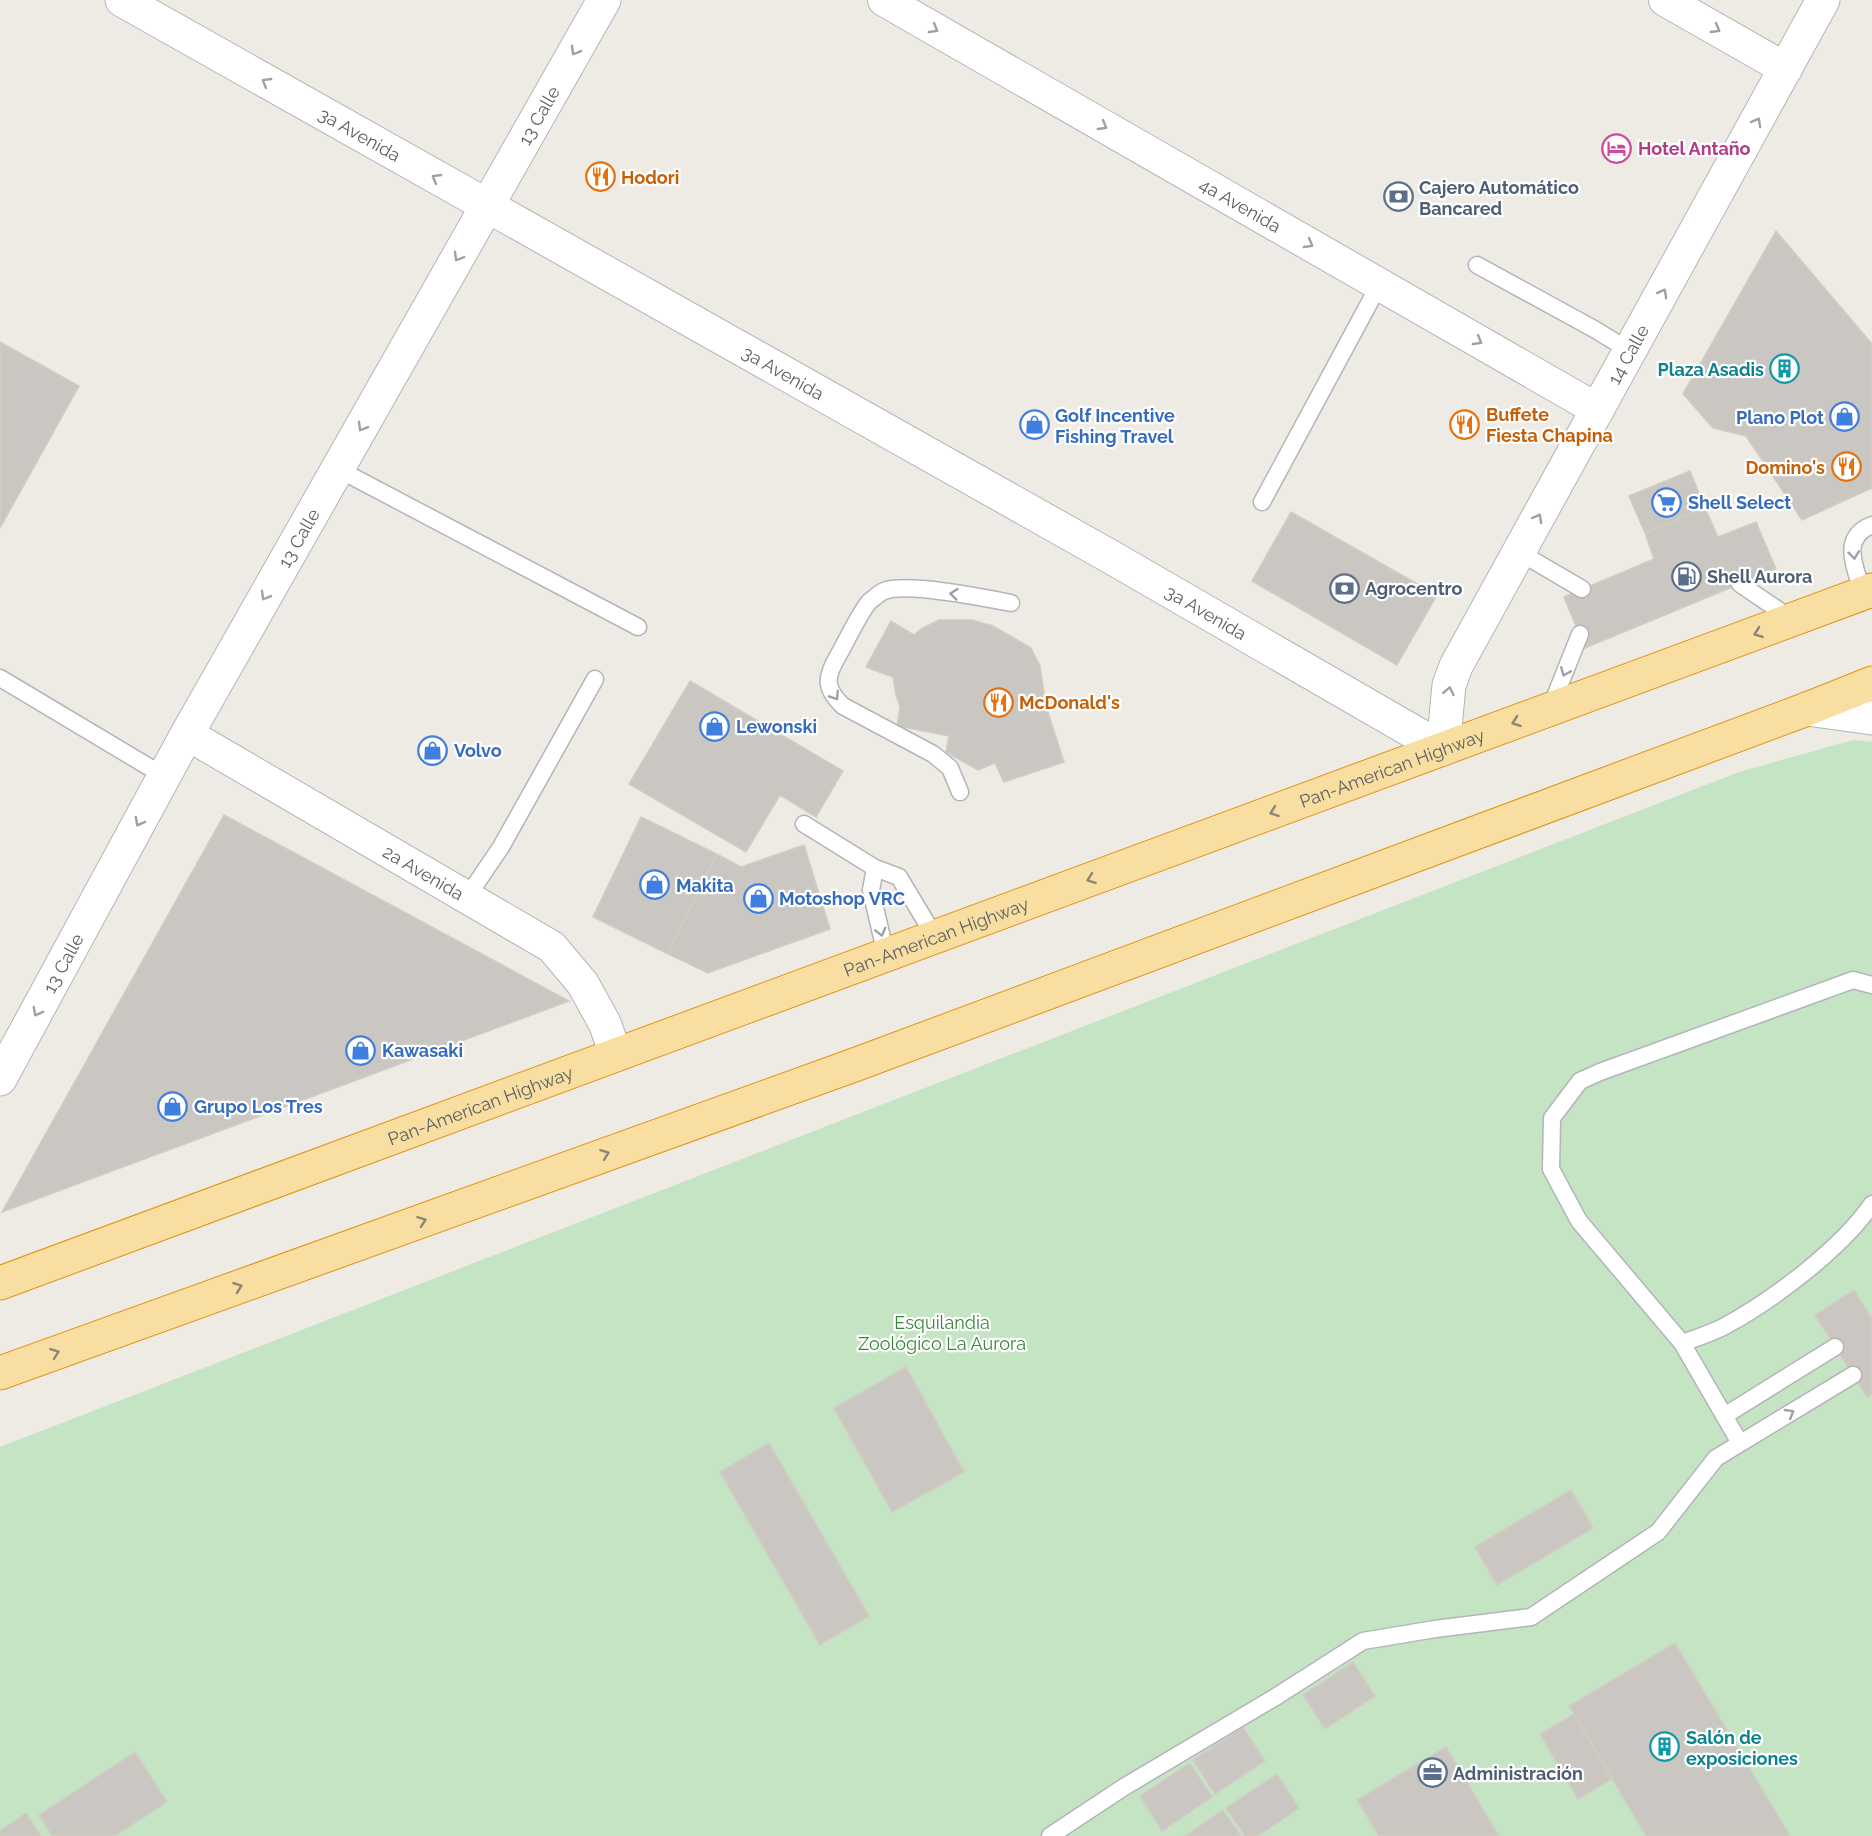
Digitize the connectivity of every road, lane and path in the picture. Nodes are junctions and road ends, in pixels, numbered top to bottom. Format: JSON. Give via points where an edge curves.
{"nodes":[{"id":1,"x":122,"y":0,"type":"edge"},
{"id":2,"x":604,"y":0,"type":"edge"},
{"id":3,"x":884,"y":0,"type":"edge"},
{"id":4,"x":1665,"y":0,"type":"edge"},
{"id":5,"x":1823,"y":0,"type":"edge"},
{"id":6,"x":1786,"y":69,"type":"junction"},
{"id":7,"x":487,"y":207,"type":"junction"},
{"id":8,"x":1478,"y":265,"type":"dead end"},
{"id":9,"x":1379,"y":285,"type":"junction"},
{"id":10,"x":1630,"y":351,"type":"junction"},
{"id":11,"x":1598,"y":410,"type":"junction"},
{"id":12,"x":338,"y":469,"type":"junction"},
{"id":13,"x":1262,"y":502,"type":"dead end"},
{"id":14,"x":1872,"y":525,"type":"edge"},
{"id":15,"x":1519,"y":552,"type":"junction"},
{"id":16,"x":1740,"y":584,"type":"dead end"},
{"id":17,"x":1582,"y":590,"type":"dead end"},
{"id":18,"x":1868,"y":592,"type":"edge"},
{"id":19,"x":1011,"y":603,"type":"dead end"},
{"id":20,"x":1793,"y":620,"type":"junction"},
{"id":21,"x":638,"y":627,"type":"dead end"},
{"id":22,"x":1580,"y":634,"type":"dead end"},
{"id":23,"x":595,"y":679,"type":"dead end"},
{"id":24,"x":1,"y":682,"type":"edge"},
{"id":25,"x":1872,"y":683,"type":"edge"},
{"id":26,"x":1807,"y":709,"type":"junction"},
{"id":27,"x":1550,"y":710,"type":"junction"},
{"id":28,"x":1872,"y":718,"type":"edge"},
{"id":29,"x":187,"y":734,"type":"junction"},
{"id":30,"x":1443,"y":749,"type":"junction"},
{"id":31,"x":164,"y":776,"type":"junction"},
{"id":32,"x":960,"y":792,"type":"dead end"},
{"id":33,"x":804,"y":824,"type":"dead end"},
{"id":34,"x":875,"y":868,"type":"junction"},
{"id":35,"x":467,"y":897,"type":"junction"},
{"id":36,"x":935,"y":937,"type":"junction"},
{"id":37,"x":886,"y":955,"type":"junction"},
{"id":38,"x":1872,"y":985,"type":"edge"},
{"id":39,"x":616,"y":1055,"type":"junction"},
{"id":40,"x":0,"y":1079,"type":"edge"},
{"id":41,"x":1872,"y":1204,"type":"edge"},
{"id":42,"x":3,"y":1279,"type":"edge"},
{"id":43,"x":1682,"y":1343,"type":"junction"},
{"id":44,"x":1835,"y":1347,"type":"dead end"},
{"id":45,"x":0,"y":1373,"type":"edge"},
{"id":46,"x":1853,"y":1375,"type":"dead end"},
{"id":47,"x":1724,"y":1416,"type":"junction"},
{"id":48,"x":1740,"y":1443,"type":"junction"},
{"id":49,"x":1050,"y":1836,"type":"edge"}],
"edges":[{"from":7,"to":1,"type":"street","name":"3a Avenida","one_way":true},
{"from":2,"to":7,"type":"street","name":"13 Calle","one_way":true},
{"from":3,"to":9,"type":"street","name":"4a Avenida","one_way":true},
{"from":4,"to":6,"type":"street","one_way":true},
{"from":5,"to":6,"type":"street","name":"14 Calle"},
{"from":10,"to":6,"type":"street","name":"14 Calle","one_way":true},
{"from":7,"to":12,"type":"street","name":"13 Calle","one_way":true},
{"from":7,"to":30,"type":"street","name":"3a Avenida","via":[[1111,557]]},
{"from":8,"to":10,"type":"lane"},
{"from":9,"to":11,"type":"street","name":"4a Avenida","one_way":true},
{"from":9,"to":13,"type":"lane"},
{"from":10,"to":11,"type":"street","name":"14 Calle"},
{"from":15,"to":11,"type":"street","name":"14 Calle","one_way":true},
{"from":12,"to":21,"type":"lane"},
{"from":12,"to":29,"type":"street","name":"13 Calle","one_way":true},
{"from":14,"to":18,"type":"lane","one_way":true,"via":[[1860,530],[1852,553]]},
{"from":15,"to":17,"type":"lane"},
{"from":30,"to":15,"type":"street","name":"14 Calle","one_way":true,"via":[[1449,685]]},
{"from":16,"to":20,"type":"lane"},
{"from":18,"to":20,"type":"highway","name":"Pan-American Highway"},
{"from":19,"to":32,"type":"lane","one_way":true,"via":[[962,594],[898,589],[883,592],[868,603],[828,680],[832,696],[843,706],[933,754],[950,768]]},
{"from":20,"to":27,"type":"highway","name":"Pan-American Highway","one_way":true},
{"from":22,"to":27,"type":"lane","one_way":true},
{"from":23,"to":35,"type":"lane","via":[[501,847]]},
{"from":24,"to":31,"type":"lane"},
{"from":25,"to":26,"type":"highway"},
{"from":26,"to":28,"type":"street"},
{"from":45,"to":26,"type":"highway","one_way":true,"via":[[857,1064]]},
{"from":27,"to":30,"type":"highway","name":"Pan-American Highway","one_way":true},
{"from":29,"to":31,"type":"street","name":"13 Calle"},
{"from":29,"to":35,"type":"street","name":"2a Avenida"},
{"from":30,"to":36,"type":"highway","name":"Pan-American Highway","one_way":true},
{"from":31,"to":40,"type":"street","name":"13 Calle","one_way":true},
{"from":33,"to":34,"type":"lane"},
{"from":34,"to":36,"type":"lane","via":[[899,878]]},
{"from":34,"to":37,"type":"lane","one_way":true,"via":[[871,890]]},
{"from":35,"to":39,"type":"street","name":"2a Avenida","via":[[552,947],[583,984],[605,1024]]},
{"from":36,"to":37,"type":"highway","name":"Pan-American Highway"},
{"from":37,"to":39,"type":"highway","name":"Pan-American Highway"},
{"from":38,"to":43,"type":"lane","via":[[1853,980],[1600,1072],[1580,1081],[1552,1118],[1551,1169],[1579,1221]]},
{"from":39,"to":42,"type":"highway","name":"Pan-American Highway"},
{"from":41,"to":43,"type":"lane","via":[[1846,1235],[1791,1282],[1724,1327]]},
{"from":43,"to":47,"type":"lane"},
{"from":44,"to":47,"type":"lane"},
{"from":48,"to":46,"type":"lane","one_way":true},
{"from":47,"to":48,"type":"lane"},
{"from":48,"to":49,"type":"lane","via":[[1716,1458],[1658,1532],[1531,1617],[1363,1641]]}]}
